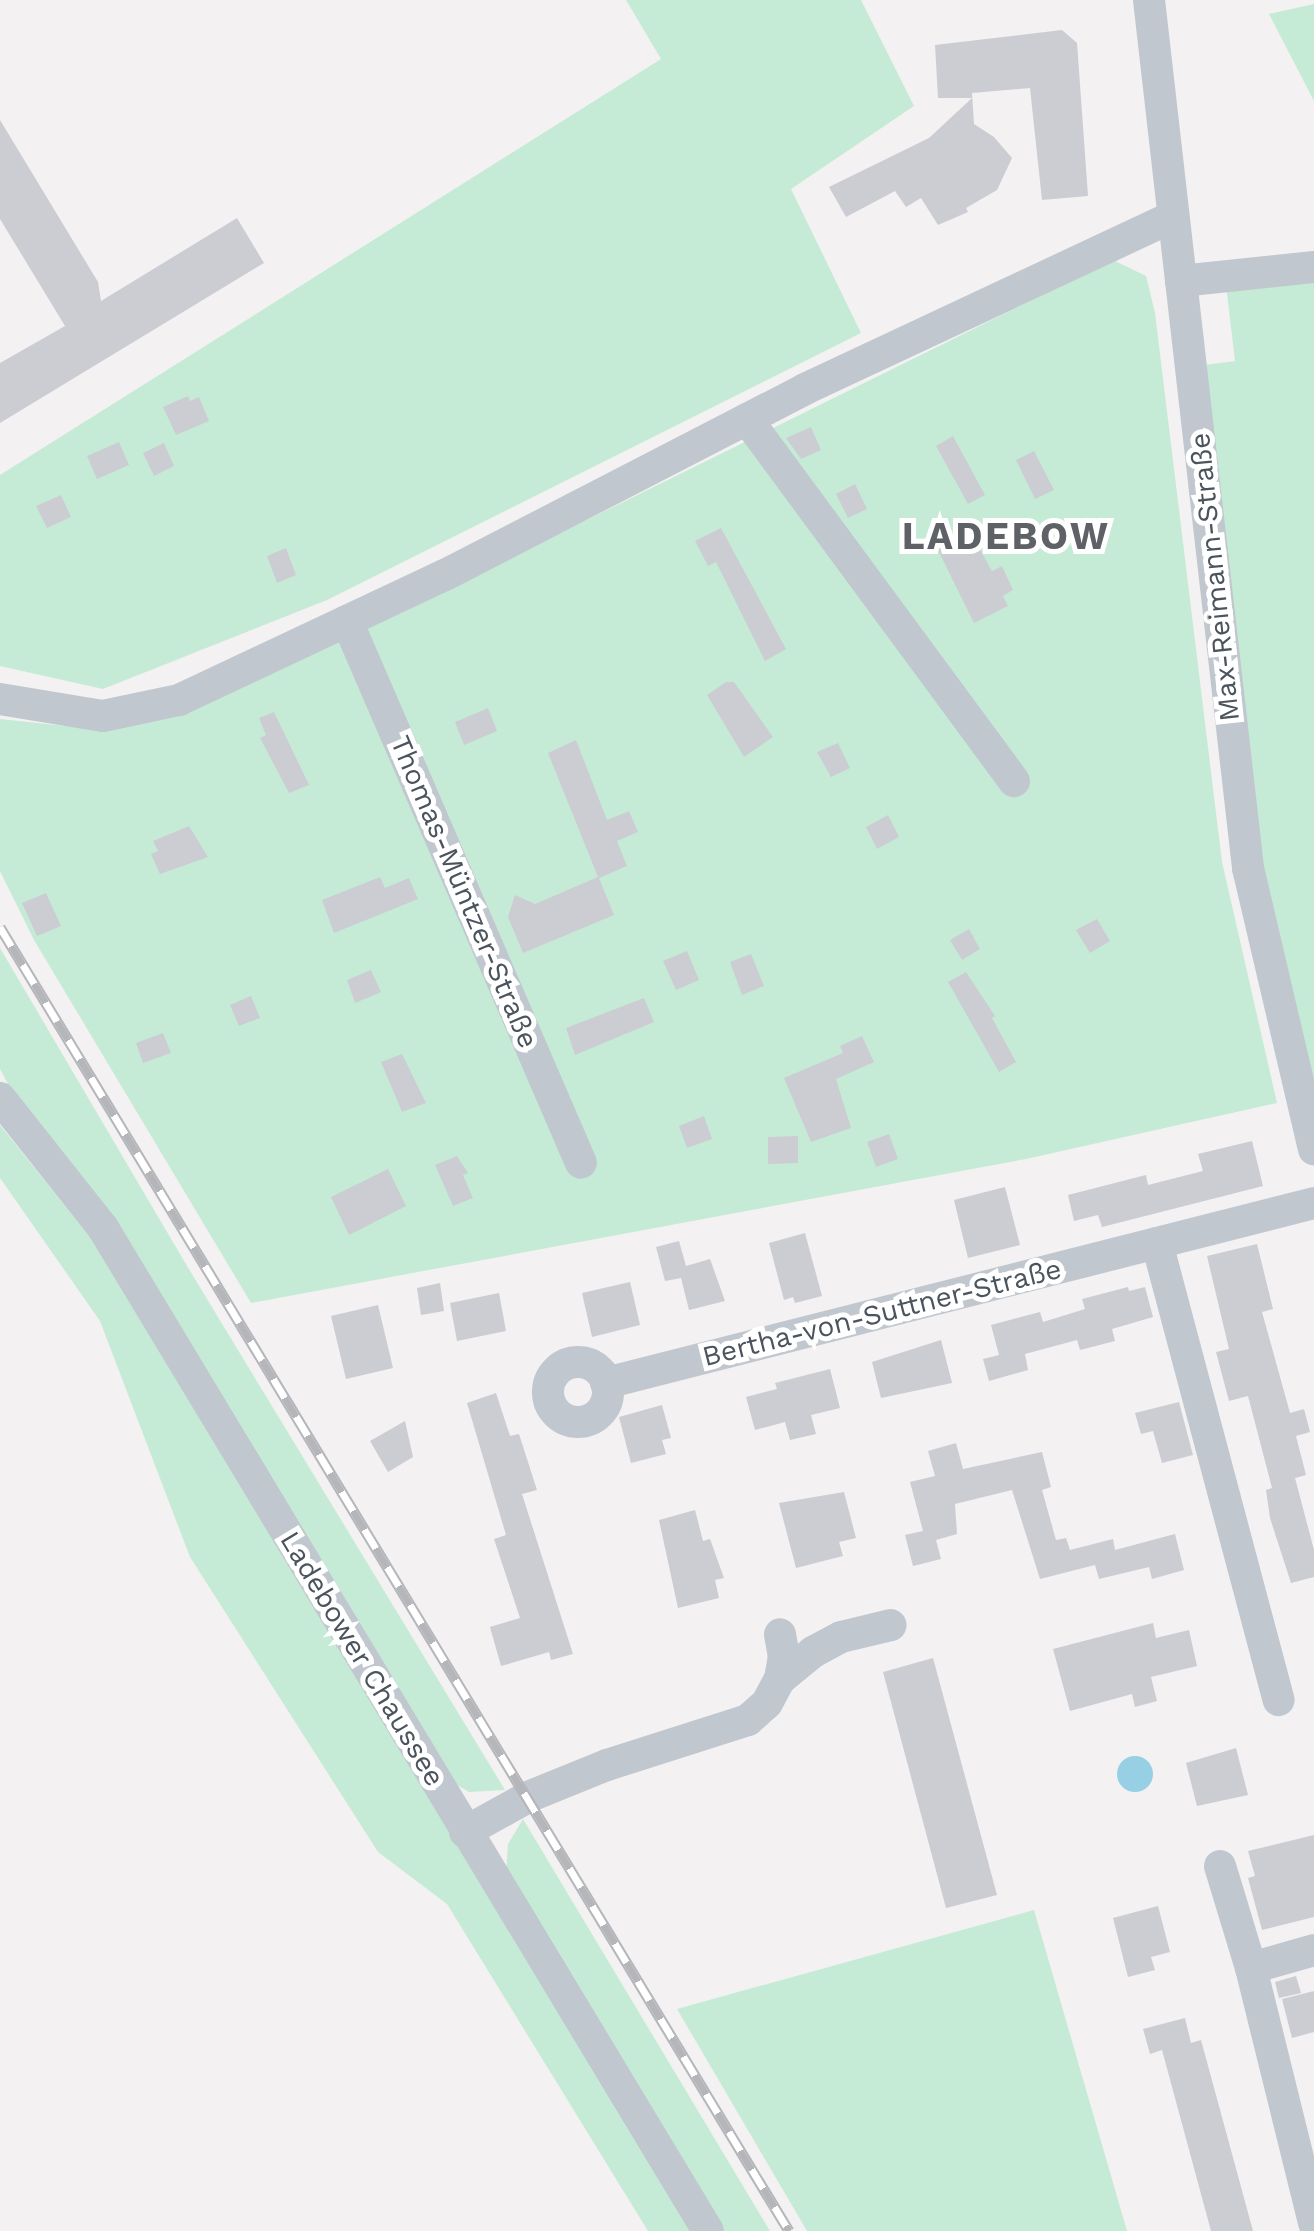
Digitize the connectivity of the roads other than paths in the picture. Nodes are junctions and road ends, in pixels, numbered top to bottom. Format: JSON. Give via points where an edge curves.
{"nodes":[{"id":1,"x":1149,"y":0,"type":"edge"},
{"id":2,"x":1170,"y":218,"type":"junction"},
{"id":3,"x":1314,"y":267,"type":"edge"},
{"id":4,"x":1181,"y":281,"type":"junction"},
{"id":5,"x":747,"y":419,"type":"junction"},
{"id":6,"x":347,"y":621,"type":"junction"},
{"id":7,"x":0,"y":699,"type":"edge"},
{"id":8,"x":1014,"y":781,"type":"dead end"},
{"id":9,"x":0,"y":1098,"type":"edge"},
{"id":10,"x":1314,"y":1148,"type":"edge"},
{"id":11,"x":581,"y":1163,"type":"dead end"},
{"id":12,"x":1314,"y":1202,"type":"edge"},
{"id":13,"x":1157,"y":1243,"type":"junction"},
{"id":14,"x":606,"y":1384,"type":"dead end"},
{"id":15,"x":891,"y":1625,"type":"dead end"},
{"id":16,"x":780,"y":1634,"type":"dead end"},
{"id":17,"x":780,"y":1679,"type":"junction"},
{"id":18,"x":1280,"y":1700,"type":"dead end"},
{"id":19,"x":465,"y":1832,"type":"junction"},
{"id":20,"x":1220,"y":1866,"type":"dead end"},
{"id":21,"x":1314,"y":1950,"type":"edge"},
{"id":22,"x":1251,"y":1968,"type":"junction"},
{"id":23,"x":1314,"y":2221,"type":"edge"},
{"id":24,"x":708,"y":2231,"type":"edge"}],
"edges":[{"from":1,"to":2,"type":"street","name":"Max-Reimann-Straße"},
{"from":2,"to":4,"type":"street","name":"Max-Reimann-Straße"},
{"from":2,"to":5,"type":"street"},
{"from":3,"to":4,"type":"street"},
{"from":4,"to":10,"type":"street","name":"Max-Reimann-Straße","via":[[1248,868]]},
{"from":5,"to":6,"type":"street"},
{"from":5,"to":8,"type":"street"},
{"from":6,"to":7,"type":"street","via":[[179,700],[103,716]]},
{"from":6,"to":11,"type":"street","name":"Thomas-Müntzer-Straße"},
{"from":9,"to":19,"type":"street","name":"Ladebower Chaussee","via":[[103,1228]]},
{"from":12,"to":13,"type":"street","name":"Bertha-von-Suttner-Straße"},
{"from":13,"to":14,"type":"street","name":"Bertha-von-Suttner-Straße"},
{"from":13,"to":18,"type":"street"},
{"from":15,"to":17,"type":"street","via":[[841,1637]]},
{"from":16,"to":17,"type":"street"},
{"from":17,"to":19,"type":"street","via":[[748,1720],[607,1764]]},
{"from":19,"to":24,"type":"street","name":"Ladebower Chaussee"},
{"from":20,"to":22,"type":"street"},
{"from":21,"to":22,"type":"street"},
{"from":22,"to":23,"type":"street"}]}
